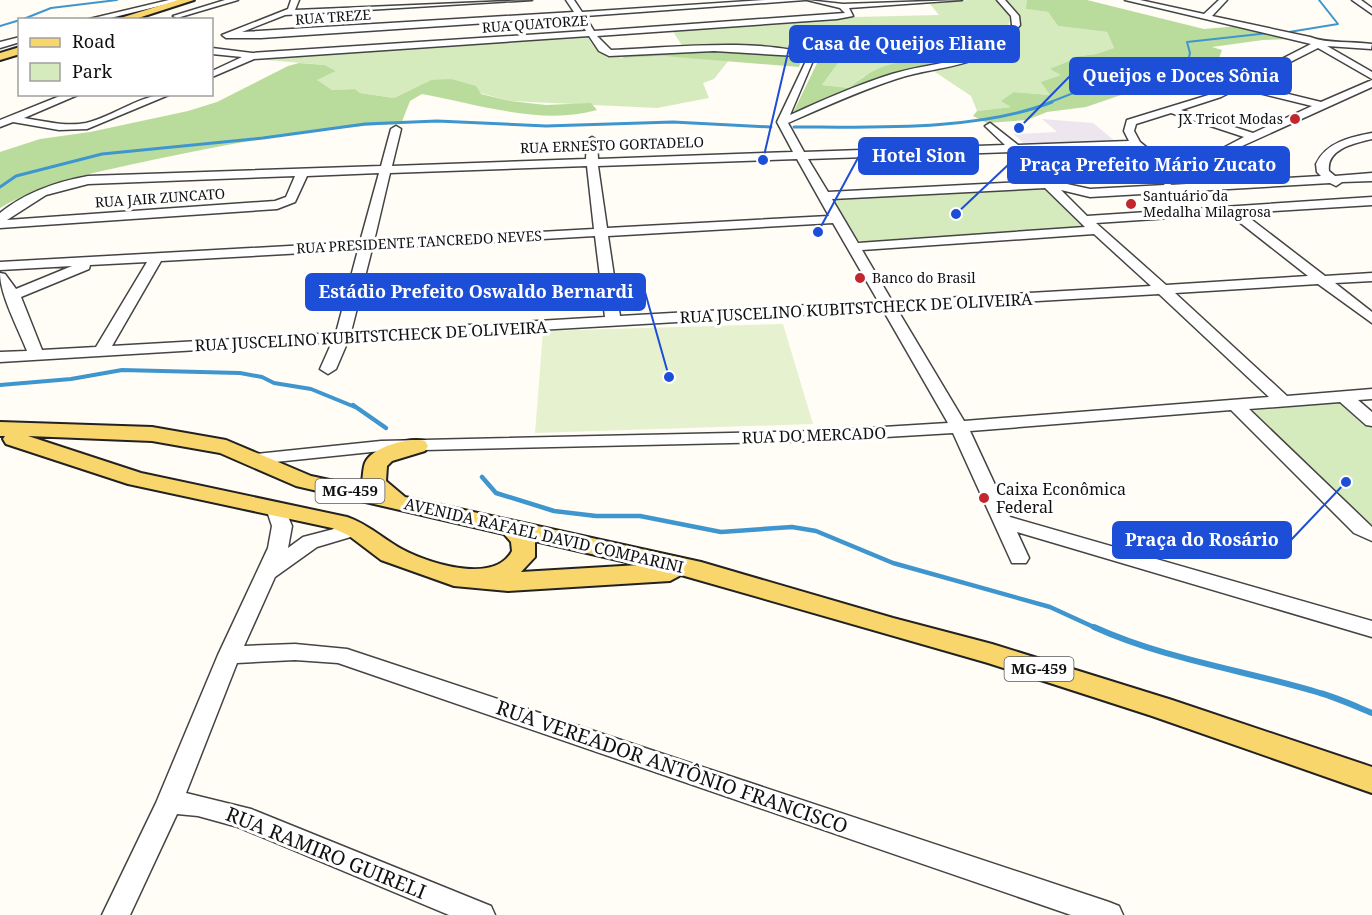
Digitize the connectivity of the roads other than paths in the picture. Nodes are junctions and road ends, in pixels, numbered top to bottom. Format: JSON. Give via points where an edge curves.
{"nodes":[{"id":1,"x":180,"y":0,"type":"edge"},
{"id":2,"x":189,"y":0,"type":"edge"},
{"id":3,"x":234,"y":0,"type":"edge"},
{"id":4,"x":295,"y":0,"type":"edge"},
{"id":5,"x":364,"y":0,"type":"edge"},
{"id":6,"x":528,"y":0,"type":"edge"},
{"id":7,"x":570,"y":0,"type":"edge"},
{"id":8,"x":640,"y":0,"type":"edge"},
{"id":9,"x":801,"y":0,"type":"edge"},
{"id":10,"x":811,"y":0,"type":"edge"},
{"id":11,"x":958,"y":0,"type":"edge"},
{"id":12,"x":1000,"y":0,"type":"edge"},
{"id":13,"x":1129,"y":0,"type":"edge"},
{"id":14,"x":1223,"y":0,"type":"edge"},
{"id":15,"x":502,"y":1,"type":"edge"},
{"id":16,"x":1357,"y":1,"type":"edge"},
{"id":17,"x":434,"y":3,"type":"edge"},
{"id":18,"x":711,"y":3,"type":"edge"},
{"id":19,"x":843,"y":6,"type":"junction"},
{"id":20,"x":365,"y":10,"type":"junction"},
{"id":21,"x":648,"y":10,"type":"junction"},
{"id":22,"x":1372,"y":12,"type":"edge"},
{"id":23,"x":285,"y":13,"type":"junction"},
{"id":24,"x":578,"y":15,"type":"junction"},
{"id":25,"x":177,"y":16,"type":"dead end"},
{"id":26,"x":1206,"y":17,"type":"junction"},
{"id":27,"x":96,"y":18,"type":"edge"},
{"id":28,"x":126,"y":18,"type":"edge"},
{"id":29,"x":591,"y":34,"type":"junction"},
{"id":30,"x":18,"y":40,"type":"edge"},
{"id":31,"x":1320,"y":44,"type":"junction"},
{"id":32,"x":0,"y":45,"type":"edge"},
{"id":33,"x":1371,"y":46,"type":"edge"},
{"id":34,"x":1303,"y":50,"type":"junction"},
{"id":35,"x":1329,"y":50,"type":"junction"},
{"id":36,"x":18,"y":51,"type":"edge"},
{"id":37,"x":213,"y":51,"type":"edge"},
{"id":38,"x":0,"y":57,"type":"edge"},
{"id":39,"x":252,"y":57,"type":"junction"},
{"id":40,"x":213,"y":74,"type":"edge"},
{"id":41,"x":1372,"y":76,"type":"edge"},
{"id":42,"x":1372,"y":83,"type":"edge"},
{"id":43,"x":1240,"y":85,"type":"junction"},
{"id":44,"x":70,"y":96,"type":"edge"},
{"id":45,"x":161,"y":96,"type":"edge"},
{"id":46,"x":1319,"y":105,"type":"junction"},
{"id":47,"x":1169,"y":109,"type":"junction"},
{"id":48,"x":12,"y":119,"type":"junction"},
{"id":49,"x":782,"y":122,"type":"junction"},
{"id":50,"x":0,"y":124,"type":"edge"},
{"id":51,"x":990,"y":126,"type":"dead end"},
{"id":52,"x":396,"y":129,"type":"dead end"},
{"id":53,"x":1372,"y":136,"type":"edge"},
{"id":54,"x":1253,"y":137,"type":"junction"},
{"id":55,"x":592,"y":140,"type":"dead end"},
{"id":56,"x":1136,"y":144,"type":"junction"},
{"id":57,"x":1015,"y":148,"type":"junction"},
{"id":58,"x":798,"y":154,"type":"junction"},
{"id":59,"x":1154,"y":157,"type":"junction"},
{"id":60,"x":592,"y":160,"type":"junction"},
{"id":61,"x":1192,"y":167,"type":"junction"},
{"id":62,"x":386,"y":168,"type":"junction"},
{"id":63,"x":303,"y":171,"type":"junction"},
{"id":64,"x":1175,"y":176,"type":"junction"},
{"id":65,"x":1372,"y":177,"type":"edge"},
{"id":66,"x":1331,"y":179,"type":"junction"},
{"id":67,"x":1048,"y":184,"type":"junction"},
{"id":68,"x":1159,"y":190,"type":"junction"},
{"id":69,"x":824,"y":196,"type":"junction"},
{"id":70,"x":1369,"y":203,"type":"edge"},
{"id":71,"x":1230,"y":209,"type":"junction"},
{"id":72,"x":837,"y":219,"type":"junction"},
{"id":73,"x":0,"y":222,"type":"edge"},
{"id":74,"x":1090,"y":225,"type":"junction"},
{"id":75,"x":601,"y":232,"type":"junction"},
{"id":76,"x":367,"y":245,"type":"junction"},
{"id":77,"x":853,"y":247,"type":"junction"},
{"id":78,"x":157,"y":256,"type":"junction"},
{"id":79,"x":99,"y":260,"type":"junction"},
{"id":80,"x":0,"y":266,"type":"edge"},
{"id":81,"x":0,"y":277,"type":"edge"},
{"id":82,"x":1372,"y":277,"type":"edge"},
{"id":83,"x":1322,"y":280,"type":"junction"},
{"id":84,"x":1170,"y":290,"type":"junction"},
{"id":85,"x":14,"y":295,"type":"junction"},
{"id":86,"x":887,"y":306,"type":"junction"},
{"id":87,"x":1372,"y":319,"type":"edge"},
{"id":88,"x":613,"y":323,"type":"junction"},
{"id":89,"x":342,"y":338,"type":"junction"},
{"id":90,"x":101,"y":351,"type":"junction"},
{"id":91,"x":36,"y":355,"type":"junction"},
{"id":92,"x":5,"y":358,"type":"edge"},
{"id":93,"x":328,"y":369,"type":"dead end"},
{"id":94,"x":1372,"y":393,"type":"edge"},
{"id":95,"x":1344,"y":396,"type":"junction"},
{"id":96,"x":1289,"y":401,"type":"junction"},
{"id":97,"x":1235,"y":405,"type":"junction"},
{"id":98,"x":1372,"y":421,"type":"edge"},
{"id":99,"x":959,"y":427,"type":"junction"},
{"id":100,"x":0,"y":429,"type":"edge"},
{"id":101,"x":152,"y":434,"type":"junction"},
{"id":102,"x":0,"y":435,"type":"edge"},
{"id":103,"x":417,"y":446,"type":"junction"},
{"id":104,"x":256,"y":459,"type":"junction"},
{"id":105,"x":103,"y":469,"type":"junction"},
{"id":106,"x":399,"y":502,"type":"junction"},
{"id":107,"x":277,"y":511,"type":"junction"},
{"id":108,"x":1004,"y":522,"type":"junction"},
{"id":109,"x":512,"y":528,"type":"junction"},
{"id":110,"x":357,"y":529,"type":"junction"},
{"id":111,"x":1366,"y":532,"type":"edge"},
{"id":112,"x":1019,"y":558,"type":"dead end"},
{"id":113,"x":701,"y":571,"type":"junction"},
{"id":114,"x":264,"y":575,"type":"junction"},
{"id":115,"x":476,"y":580,"type":"junction"},
{"id":116,"x":1372,"y":629,"type":"edge"},
{"id":117,"x":229,"y":655,"type":"junction"},
{"id":118,"x":1372,"y":780,"type":"edge"},
{"id":119,"x":169,"y":802,"type":"junction"},
{"id":120,"x":116,"y":915,"type":"edge"},
{"id":121,"x":481,"y":915,"type":"edge"},
{"id":122,"x":1109,"y":915,"type":"edge"}],
"edges":[{"from":1,"to":27,"type":"street"},
{"from":2,"to":28,"type":"main road"},
{"from":3,"to":25,"type":"street"},
{"from":4,"to":23,"type":"street","via":[[293,8]]},
{"from":5,"to":20,"type":"street"},
{"from":6,"to":15,"type":"street"},
{"from":7,"to":24,"type":"street"},
{"from":8,"to":21,"type":"street"},
{"from":9,"to":18,"type":"street","name":"RUA TREZE"},
{"from":10,"to":19,"type":"street"},
{"from":11,"to":19,"type":"street"},
{"from":12,"to":49,"type":"street","via":[[1015,16],[1016,25],[1005,39],[978,58],[960,65],[899,75]]},
{"from":13,"to":26,"type":"street"},
{"from":14,"to":26,"type":"street"},
{"from":15,"to":17,"type":"street"},
{"from":16,"to":22,"type":"street"},
{"from":17,"to":20,"type":"street"},
{"from":18,"to":21,"type":"street","name":"RUA TREZE"},
{"from":19,"to":29,"type":"street","name":"RUA QUATORZE","via":[[848,15]]},
{"from":20,"to":23,"type":"street"},
{"from":21,"to":24,"type":"street","name":"RUA TREZE"},
{"from":23,"to":24,"type":"street","name":"RUA TREZE","via":[[223,37]]},
{"from":24,"to":29,"type":"street"},
{"from":26,"to":31,"type":"street"},
{"from":29,"to":39,"type":"street","name":"RUA QUATORZE"},
{"from":29,"to":49,"type":"street","via":[[609,52],[706,48],[810,56],[812,60]]},
{"from":30,"to":32,"type":"street"},
{"from":31,"to":33,"type":"street"},
{"from":31,"to":34,"type":"street"},
{"from":31,"to":35,"type":"street"},
{"from":34,"to":35,"type":"street"},
{"from":34,"to":43,"type":"street"},
{"from":35,"to":41,"type":"street"},
{"from":36,"to":38,"type":"main road"},
{"from":37,"to":39,"type":"street","name":"RUA QUATORZE"},
{"from":39,"to":40,"type":"street"},
{"from":42,"to":46,"type":"street"},
{"from":43,"to":46,"type":"street"},
{"from":43,"to":47,"type":"street"},
{"from":44,"to":48,"type":"street"},
{"from":45,"to":48,"type":"street","via":[[87,126],[59,127]]},
{"from":46,"to":54,"type":"street"},
{"from":47,"to":54,"type":"street"},
{"from":47,"to":56,"type":"street","via":[[1131,122],[1129,131]]},
{"from":48,"to":50,"type":"street"},
{"from":49,"to":58,"type":"street"},
{"from":51,"to":57,"type":"street"},
{"from":52,"to":62,"type":"street"},
{"from":53,"to":66,"type":"street","via":[[1346,143],[1330,153],[1321,169]]},
{"from":54,"to":61,"type":"street"},
{"from":55,"to":60,"type":"street"},
{"from":56,"to":57,"type":"street","name":"RUA ERNESTO GORTADELO"},
{"from":56,"to":59,"type":"street"},
{"from":57,"to":58,"type":"street","name":"RUA ERNESTO GORTADELO"},
{"from":57,"to":67,"type":"street","via":[[1041,171]]},
{"from":58,"to":60,"type":"street","name":"RUA ERNESTO GORTADELO"},
{"from":58,"to":69,"type":"street"},
{"from":59,"to":61,"type":"street"},
{"from":59,"to":64,"type":"street"},
{"from":60,"to":62,"type":"street","name":"RUA ERNESTO GORTADELO"},
{"from":60,"to":75,"type":"street"},
{"from":61,"to":64,"type":"street"},
{"from":62,"to":63,"type":"street","name":"RUA ERNESTO GORTADELO"},
{"from":62,"to":76,"type":"street"},
{"from":63,"to":73,"type":"street","name":"RUA ERNESTO GORTADELO","via":[[88,180],[49,189],[15,207]]},
{"from":63,"to":73,"type":"street","name":"RUA JAIR ZUNCATO","via":[[291,199],[278,205]]},
{"from":64,"to":68,"type":"street"},
{"from":65,"to":66,"type":"street"},
{"from":66,"to":68,"type":"street"},
{"from":66,"to":70,"type":"street"},
{"from":67,"to":68,"type":"street","via":[[1084,193]]},
{"from":67,"to":69,"type":"street"},
{"from":67,"to":74,"type":"street"},
{"from":69,"to":72,"type":"street"},
{"from":70,"to":71,"type":"street"},
{"from":71,"to":74,"type":"street"},
{"from":71,"to":83,"type":"street"},
{"from":72,"to":75,"type":"street","name":"RUA PRESIDENTE TANCREDO NEVES"},
{"from":72,"to":77,"type":"street"},
{"from":74,"to":77,"type":"street"},
{"from":74,"to":84,"type":"street"},
{"from":75,"to":76,"type":"street","name":"RUA PRESIDENTE TANCREDO NEVES"},
{"from":75,"to":88,"type":"street"},
{"from":76,"to":78,"type":"street","name":"RUA PRESIDENTE TANCREDO NEVES"},
{"from":76,"to":89,"type":"street"},
{"from":77,"to":86,"type":"street"},
{"from":78,"to":79,"type":"street","name":"RUA PRESIDENTE TANCREDO NEVES"},
{"from":78,"to":90,"type":"street"},
{"from":79,"to":80,"type":"street","name":"RUA PRESIDENTE TANCREDO NEVES"},
{"from":79,"to":85,"type":"street"},
{"from":81,"to":85,"type":"street"},
{"from":82,"to":83,"type":"street","name":"RUA JUSCELINO KUBITSTCHECK DE OLIVEIRA"},
{"from":83,"to":84,"type":"street","name":"RUA JUSCELINO KUBITSTCHECK DE OLIVEIRA"},
{"from":83,"to":87,"type":"street"},
{"from":84,"to":86,"type":"street","name":"RUA JUSCELINO KUBITSTCHECK DE OLIVEIRA"},
{"from":84,"to":96,"type":"street"},
{"from":85,"to":91,"type":"street"},
{"from":86,"to":88,"type":"street","name":"RUA JUSCELINO KUBITSTCHECK DE OLIVEIRA"},
{"from":86,"to":99,"type":"street"},
{"from":88,"to":89,"type":"street","name":"RUA JUSCELINO KUBITSTCHECK DE OLIVEIRA"},
{"from":89,"to":90,"type":"street","name":"RUA JUSCELINO KUBITSTCHECK DE OLIVEIRA"},
{"from":89,"to":93,"type":"street"},
{"from":90,"to":91,"type":"street","name":"RUA JUSCELINO KUBITSTCHECK DE OLIVEIRA"},
{"from":91,"to":92,"type":"street","name":"RUA JUSCELINO KUBITSTCHECK DE OLIVEIRA"},
{"from":94,"to":95,"type":"street","name":"RUA DO MERCADO"},
{"from":95,"to":96,"type":"street","name":"RUA DO MERCADO"},
{"from":95,"to":98,"type":"street"},
{"from":96,"to":97,"type":"street","name":"RUA DO MERCADO"},
{"from":97,"to":99,"type":"street","name":"RUA DO MERCADO"},
{"from":97,"to":111,"type":"street"},
{"from":99,"to":103,"type":"street","name":"RUA DO MERCADO","via":[[807,436]]},
{"from":99,"to":108,"type":"street"},
{"from":100,"to":101,"type":"main road","name":"AVENIDA RAFAEL DAVID COMPARINI","number":"MG-459"},
{"from":101,"to":104,"type":"main road","name":"AVENIDA RAFAEL DAVID COMPARINI","number":"MG-459","via":[[226,447]]},
{"from":101,"to":105,"type":"main road","via":[[112,449]]},
{"from":102,"to":105,"type":"main road","name":"AVENIDA RAFAEL DAVID COMPARINI","number":"MG-459"},
{"from":103,"to":104,"type":"street","name":"RUA DO MERCADO"},
{"from":103,"to":106,"type":"main road","via":[[384,456],[376,464],[374,482]]},
{"from":104,"to":106,"type":"main road","name":"AVENIDA RAFAEL DAVID COMPARINI","number":"MG-459","via":[[304,481]]},
{"from":105,"to":107,"type":"main road","name":"AVENIDA RAFAEL DAVID COMPARINI","number":"MG-459"},
{"from":106,"to":109,"type":"main road","name":"AVENIDA RAFAEL DAVID COMPARINI","number":"MG-459"},
{"from":107,"to":110,"type":"main road","name":"AVENIDA RAFAEL DAVID COMPARINI","number":"MG-459"},
{"from":107,"to":114,"type":"street","via":[[282,526],[278,548]]},
{"from":108,"to":112,"type":"street"},
{"from":108,"to":116,"type":"street"},
{"from":109,"to":113,"type":"main road","name":"AVENIDA RAFAEL DAVID COMPARINI","number":"MG-459"},
{"from":109,"to":115,"type":"main road","via":[[524,542],[525,551],[517,563],[499,574]]},
{"from":110,"to":114,"type":"street","via":[[310,542]]},
{"from":110,"to":115,"type":"main road","name":"AVENIDA RAFAEL DAVID COMPARINI","number":"MG-459","via":[[390,554],[454,577]]},
{"from":113,"to":115,"type":"main road","name":"AVENIDA RAFAEL DAVID COMPARINI","number":"MG-459","via":[[508,582]]},
{"from":113,"to":118,"type":"main road","name":"AVENIDA RAFAEL DAVID COMPARINI","number":"MG-459","via":[[992,654]]},
{"from":114,"to":117,"type":"street"},
{"from":117,"to":119,"type":"street"},
{"from":117,"to":122,"type":"street","name":"RUA VEREADOR ANTÔNIO FRANCISCO","via":[[339,655]]},
{"from":119,"to":120,"type":"street"},
{"from":119,"to":121,"type":"street","name":"RUA RAMIRO GUIRELI","via":[[242,817]]}]}
